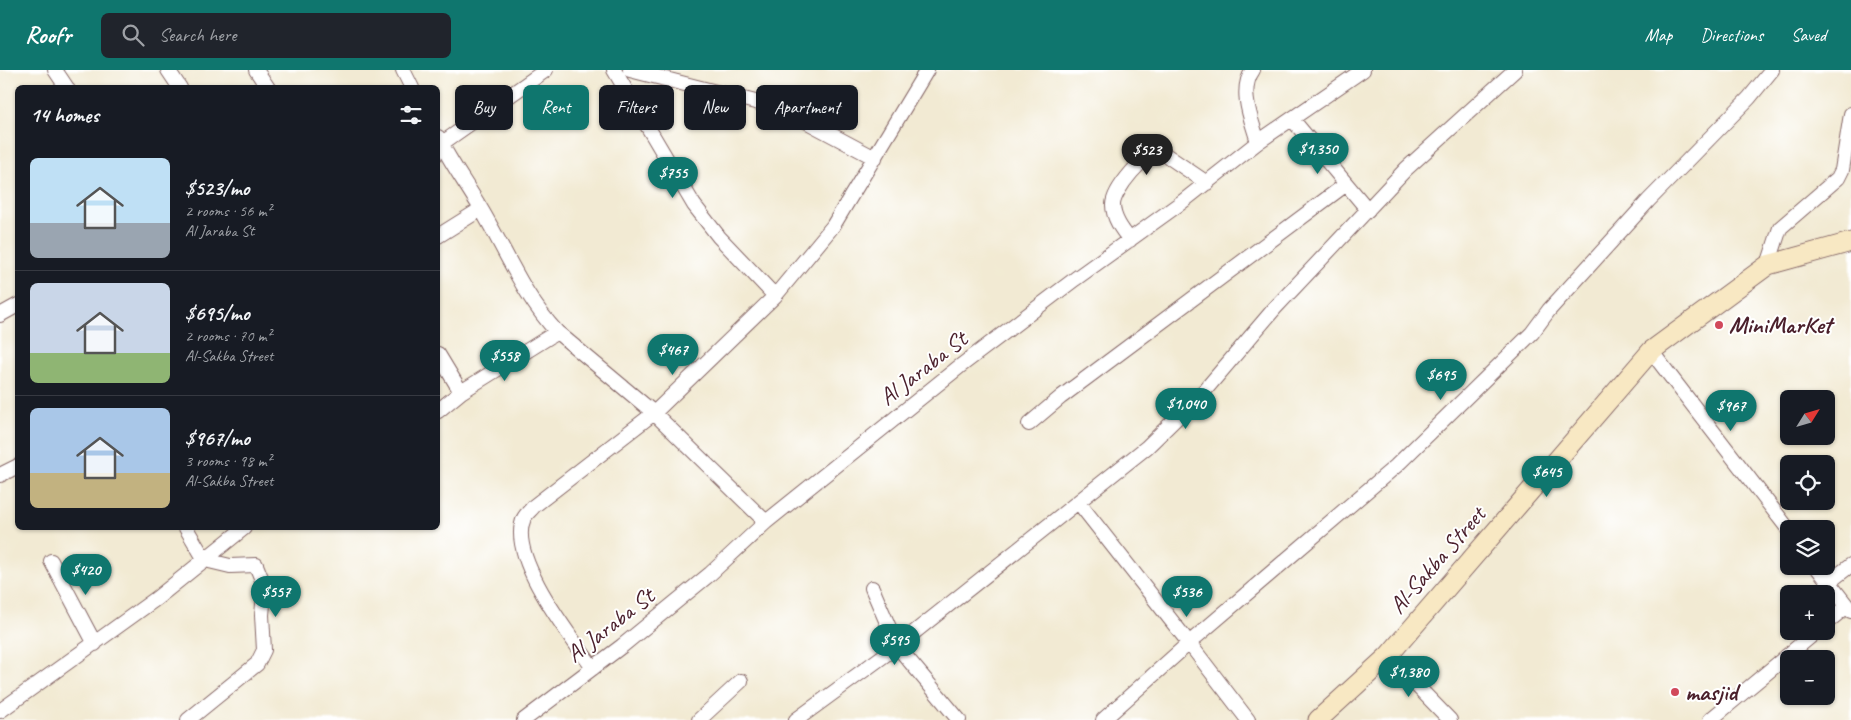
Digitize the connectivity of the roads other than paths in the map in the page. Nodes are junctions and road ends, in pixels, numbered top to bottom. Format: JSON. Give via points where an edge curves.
{"nodes":[{"id":1,"x":55,"y":70,"type":"edge"},
{"id":2,"x":168,"y":70,"type":"edge"},
{"id":3,"x":256,"y":70,"type":"edge"},
{"id":4,"x":403,"y":70,"type":"edge"},
{"id":5,"x":546,"y":70,"type":"edge"},
{"id":6,"x":614,"y":70,"type":"edge"},
{"id":7,"x":630,"y":70,"type":"edge"},
{"id":8,"x":927,"y":70,"type":"edge"},
{"id":9,"x":1253,"y":70,"type":"edge"},
{"id":10,"x":1363,"y":70,"type":"edge"},
{"id":11,"x":1514,"y":70,"type":"edge"},
{"id":12,"x":1772,"y":70,"type":"edge"},
{"id":13,"x":64,"y":85,"type":"edge"},
{"id":14,"x":178,"y":85,"type":"edge"},
{"id":15,"x":266,"y":85,"type":"edge"},
{"id":16,"x":410,"y":85,"type":"edge"},
{"id":17,"x":1851,"y":114,"type":"edge"},
{"id":18,"x":1292,"y":119,"type":"junction"},
{"id":19,"x":440,"y":140,"type":"edge"},
{"id":20,"x":1258,"y":142,"type":"junction"},
{"id":21,"x":440,"y":143,"type":"edge"},
{"id":22,"x":875,"y":158,"type":"junction"},
{"id":23,"x":1207,"y":183,"type":"junction"},
{"id":24,"x":1345,"y":185,"type":"junction"},
{"id":25,"x":482,"y":209,"type":"junction"},
{"id":26,"x":1368,"y":210,"type":"junction"},
{"id":27,"x":440,"y":235,"type":"edge"},
{"id":28,"x":1130,"y":240,"type":"junction"},
{"id":29,"x":1851,"y":242,"type":"edge"},
{"id":30,"x":1768,"y":265,"type":"junction"},
{"id":31,"x":775,"y":296,"type":"junction"},
{"id":32,"x":15,"y":307,"type":"edge"},
{"id":33,"x":0,"y":315,"type":"edge"},
{"id":34,"x":558,"y":332,"type":"junction"},
{"id":35,"x":1651,"y":351,"type":"junction"},
{"id":36,"x":440,"y":357,"type":"edge"},
{"id":37,"x":461,"y":392,"type":"junction"},
{"id":38,"x":440,"y":409,"type":"edge"},
{"id":39,"x":654,"y":413,"type":"junction"},
{"id":40,"x":1029,"y":424,"type":"dead end"},
{"id":41,"x":1079,"y":504,"type":"junction"},
{"id":42,"x":1781,"y":520,"type":"edge"},
{"id":43,"x":766,"y":522,"type":"junction"},
{"id":44,"x":187,"y":530,"type":"edge"},
{"id":45,"x":242,"y":530,"type":"edge"},
{"id":46,"x":205,"y":560,"type":"junction"},
{"id":47,"x":51,"y":561,"type":"dead end"},
{"id":48,"x":1851,"y":565,"type":"edge"},
{"id":49,"x":1823,"y":575,"type":"edge"},
{"id":50,"x":1828,"y":582,"type":"junction"},
{"id":51,"x":872,"y":588,"type":"dead end"},
{"id":52,"x":1849,"y":608,"type":"edge"},
{"id":53,"x":1835,"y":617,"type":"edge"},
{"id":54,"x":1806,"y":640,"type":"edge"},
{"id":55,"x":1189,"y":643,"type":"junction"},
{"id":56,"x":95,"y":644,"type":"junction"},
{"id":57,"x":897,"y":646,"type":"junction"},
{"id":58,"x":1388,"y":656,"type":"junction"},
{"id":59,"x":593,"y":668,"type":"junction"},
{"id":60,"x":741,"y":681,"type":"dead end"},
{"id":61,"x":0,"y":711,"type":"edge"},
{"id":62,"x":188,"y":720,"type":"edge"},
{"id":63,"x":524,"y":720,"type":"edge"},
{"id":64,"x":699,"y":720,"type":"edge"},
{"id":65,"x":796,"y":720,"type":"edge"},
{"id":66,"x":959,"y":720,"type":"edge"},
{"id":67,"x":1103,"y":720,"type":"edge"},
{"id":68,"x":1248,"y":720,"type":"edge"},
{"id":69,"x":1318,"y":720,"type":"edge"},
{"id":70,"x":1450,"y":720,"type":"edge"},
{"id":71,"x":1710,"y":720,"type":"edge"}],
"edges":[{"from":1,"to":13,"type":"street"},
{"from":2,"to":14,"type":"street"},
{"from":3,"to":15,"type":"street"},
{"from":4,"to":16,"type":"street"},
{"from":5,"to":19,"type":"street"},
{"from":6,"to":31,"type":"street","via":[[694,205],[719,237]]},
{"from":7,"to":22,"type":"street","via":[[783,109]]},
{"from":8,"to":22,"type":"street"},
{"from":9,"to":20,"type":"street","via":[[1248,76],[1246,103]]},
{"from":10,"to":18,"type":"street","name":"Al Jaraba St"},
{"from":11,"to":26,"type":"street","via":[[1406,169]]},
{"from":12,"to":55,"type":"street","via":[[1749,98],[1648,201],[1532,333],[1396,466]]},
{"from":17,"to":30,"type":"street","via":[[1838,178],[1780,228]]},
{"from":18,"to":20,"type":"street","name":"Al Jaraba St"},
{"from":18,"to":24,"type":"street"},
{"from":20,"to":23,"type":"street","name":"Al Jaraba St"},
{"from":21,"to":25,"type":"street"},
{"from":22,"to":31,"type":"street","via":[[833,226]]},
{"from":23,"to":28,"type":"street","name":"Al Jaraba St"},
{"from":23,"to":28,"type":"street","via":[[1160,151],[1154,151],[1136,166],[1114,197],[1115,215]]},
{"from":24,"to":26,"type":"street"},
{"from":24,"to":40,"type":"street"},
{"from":25,"to":27,"type":"street"},
{"from":25,"to":34,"type":"street","via":[[531,301]]},
{"from":26,"to":41,"type":"street","via":[[1275,308],[1180,416]]},
{"from":28,"to":43,"type":"street","name":"Al Jaraba St","via":[[959,367]]},
{"from":29,"to":30,"type":"main road","name":"Al-Sakba Street"},
{"from":30,"to":35,"type":"main road","name":"Al-Sakba Street"},
{"from":31,"to":39,"type":"street"},
{"from":32,"to":33,"type":"street"},
{"from":34,"to":37,"type":"street"},
{"from":34,"to":39,"type":"street"},
{"from":35,"to":42,"type":"street"},
{"from":35,"to":58,"type":"main road","name":"Al-Sakba Street"},
{"from":36,"to":37,"type":"street"},
{"from":37,"to":38,"type":"street"},
{"from":39,"to":43,"type":"street"},
{"from":39,"to":59,"type":"street","via":[[534,506],[524,519],[525,554],[534,578],[545,601]]},
{"from":41,"to":55,"type":"street"},
{"from":41,"to":57,"type":"street"},
{"from":43,"to":59,"type":"street","name":"Al Jaraba St","via":[[710,574]]},
{"from":44,"to":46,"type":"street"},
{"from":45,"to":46,"type":"street"},
{"from":46,"to":56,"type":"street"},
{"from":46,"to":62,"type":"street","via":[[230,566],[256,565],[264,588],[264,650],[257,664]]},
{"from":47,"to":56,"type":"street"},
{"from":48,"to":50,"type":"street"},
{"from":49,"to":50,"type":"street"},
{"from":50,"to":52,"type":"street"},
{"from":51,"to":57,"type":"street"},
{"from":52,"to":53,"type":"street"},
{"from":54,"to":71,"type":"street"},
{"from":55,"to":67,"type":"street"},
{"from":55,"to":68,"type":"street"},
{"from":56,"to":61,"type":"street"},
{"from":57,"to":65,"type":"street"},
{"from":57,"to":66,"type":"street"},
{"from":58,"to":69,"type":"main road","name":"Al-Sakba Street"},
{"from":58,"to":70,"type":"street"},
{"from":59,"to":63,"type":"street","name":"Al Jaraba St"},
{"from":60,"to":64,"type":"street"}]}
